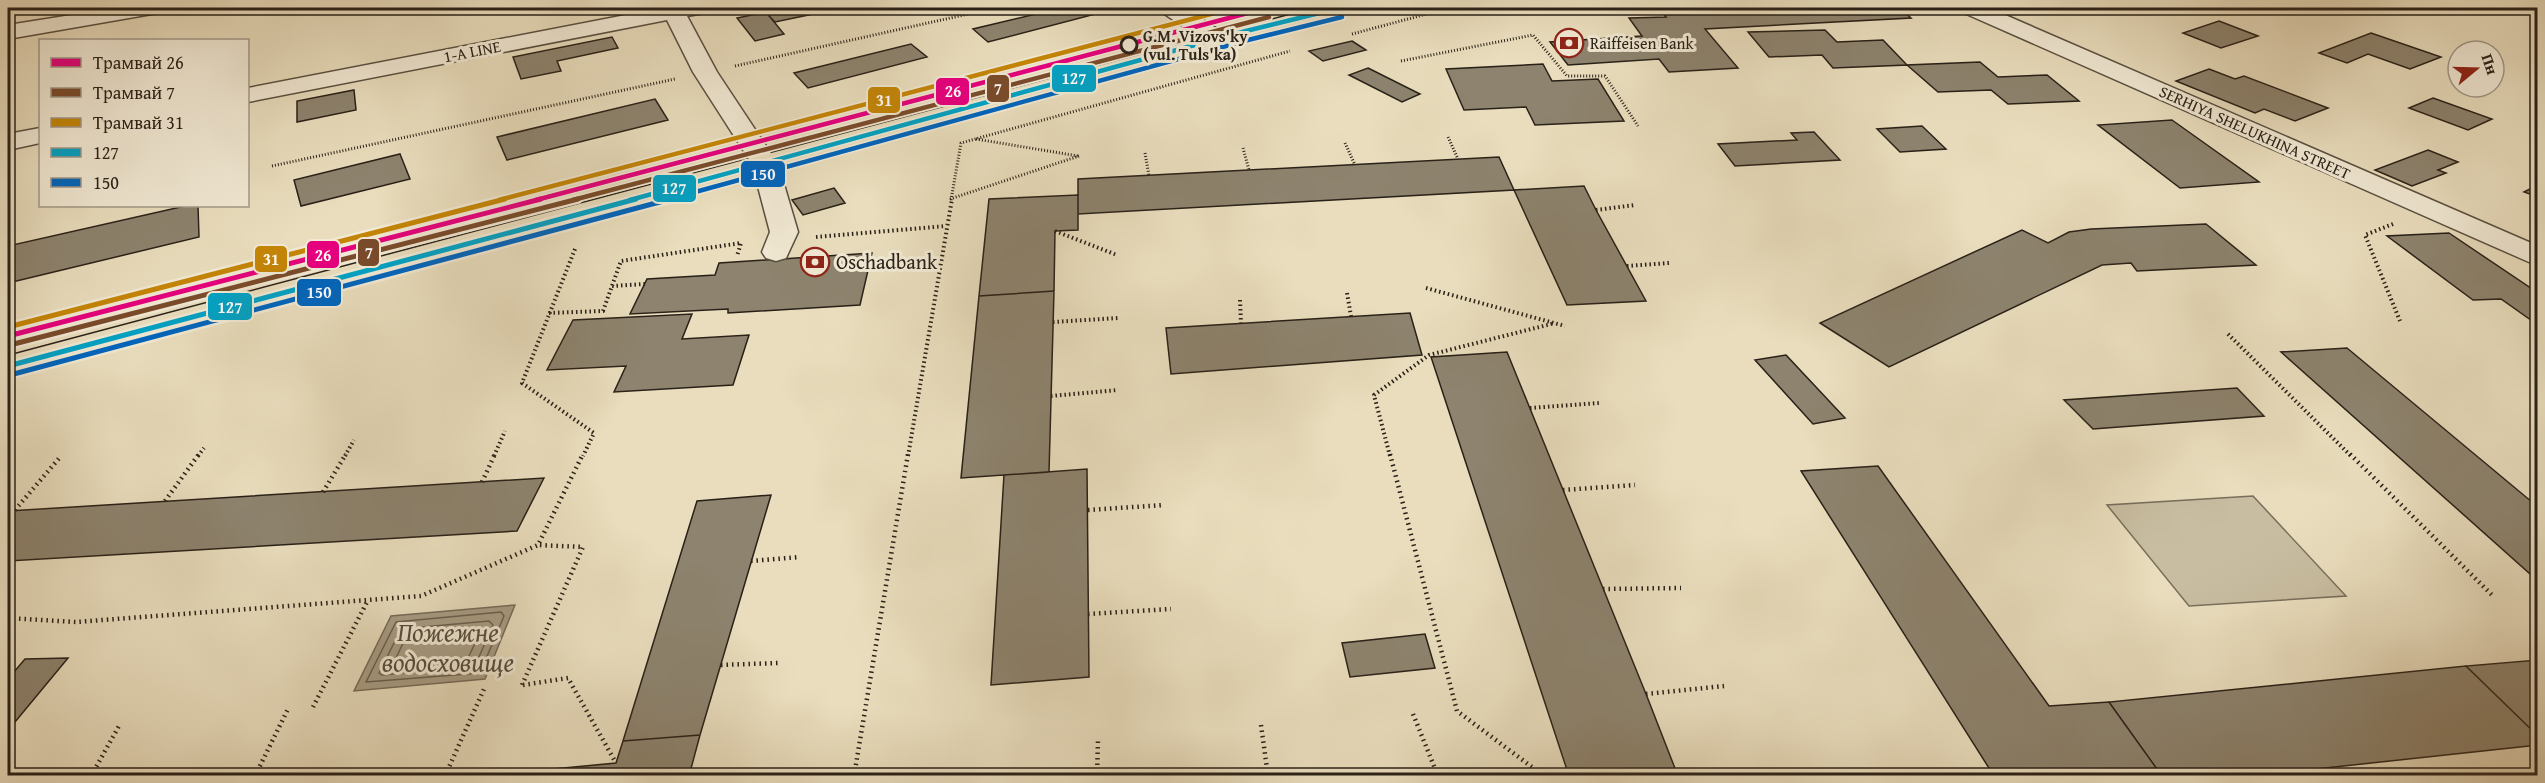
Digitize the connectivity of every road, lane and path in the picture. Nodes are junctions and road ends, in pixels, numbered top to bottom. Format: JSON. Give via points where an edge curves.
{"nodes":[{"id":1,"x":152,"y":8,"type":"edge"},
{"id":2,"x":995,"y":8,"type":"edge"},
{"id":3,"x":1171,"y":8,"type":"edge"},
{"id":4,"x":1341,"y":8,"type":"edge"},
{"id":5,"x":1449,"y":8,"type":"edge"},
{"id":6,"x":1972,"y":8,"type":"edge"},
{"id":7,"x":681,"y":9,"type":"edge"},
{"id":8,"x":8,"y":32,"type":"edge"},
{"id":9,"x":1347,"y":35,"type":"dead end"},
{"id":10,"x":1217,"y":39,"type":"junction"},
{"id":11,"x":1296,"y":49,"type":"dead end"},
{"id":12,"x":1401,"y":61,"type":"dead end"},
{"id":13,"x":705,"y":72,"type":"junction"},
{"id":14,"x":249,"y":95,"type":"edge"},
{"id":15,"x":1638,"y":126,"type":"dead end"},
{"id":16,"x":39,"y":136,"type":"edge"},
{"id":17,"x":1448,"y":137,"type":"dead end"},
{"id":18,"x":974,"y":139,"type":"junction"},
{"id":19,"x":8,"y":142,"type":"edge"},
{"id":20,"x":1345,"y":143,"type":"dead end"},
{"id":21,"x":1243,"y":148,"type":"dead end"},
{"id":22,"x":1145,"y":153,"type":"dead end"},
{"id":23,"x":1458,"y":159,"type":"dead end"},
{"id":24,"x":765,"y":164,"type":"junction"},
{"id":25,"x":1355,"y":165,"type":"dead end"},
{"id":26,"x":272,"y":166,"type":"dead end"},
{"id":27,"x":1250,"y":170,"type":"dead end"},
{"id":28,"x":1149,"y":176,"type":"dead end"},
{"id":29,"x":950,"y":200,"type":"junction"},
{"id":30,"x":1635,"y":205,"type":"dead end"},
{"id":31,"x":1596,"y":210,"type":"dead end"},
{"id":32,"x":2431,"y":210,"type":"junction"},
{"id":33,"x":946,"y":226,"type":"junction"},
{"id":34,"x":1055,"y":231,"type":"dead end"},
{"id":35,"x":741,"y":243,"type":"junction"},
{"id":36,"x":778,"y":246,"type":"junction"},
{"id":37,"x":575,"y":249,"type":"dead end"},
{"id":38,"x":737,"y":255,"type":"dead end"},
{"id":39,"x":1117,"y":255,"type":"dead end"},
{"id":40,"x":2538,"y":257,"type":"edge"},
{"id":41,"x":1669,"y":262,"type":"dead end"},
{"id":42,"x":1627,"y":266,"type":"dead end"},
{"id":43,"x":645,"y":284,"type":"dead end"},
{"id":44,"x":612,"y":286,"type":"junction"},
{"id":45,"x":1426,"y":288,"type":"dead end"},
{"id":46,"x":1347,"y":294,"type":"dead end"},
{"id":47,"x":1240,"y":300,"type":"dead end"},
{"id":48,"x":549,"y":313,"type":"junction"},
{"id":49,"x":1351,"y":316,"type":"dead end"},
{"id":50,"x":1118,"y":318,"type":"dead end"},
{"id":51,"x":2400,"y":321,"type":"dead end"},
{"id":52,"x":1053,"y":322,"type":"dead end"},
{"id":53,"x":1241,"y":323,"type":"dead end"},
{"id":54,"x":1556,"y":324,"type":"junction"},
{"id":55,"x":1565,"y":326,"type":"dead end"},
{"id":56,"x":2228,"y":334,"type":"dead end"},
{"id":57,"x":8,"y":366,"type":"edge"},
{"id":58,"x":1118,"y":390,"type":"dead end"},
{"id":59,"x":1051,"y":396,"type":"dead end"},
{"id":60,"x":1599,"y":404,"type":"dead end"},
{"id":61,"x":1530,"y":408,"type":"dead end"},
{"id":62,"x":505,"y":431,"type":"dead end"},
{"id":63,"x":354,"y":440,"type":"dead end"},
{"id":64,"x":204,"y":448,"type":"dead end"},
{"id":65,"x":61,"y":456,"type":"dead end"},
{"id":66,"x":482,"y":482,"type":"dead end"},
{"id":67,"x":1635,"y":485,"type":"dead end"},
{"id":68,"x":1563,"y":490,"type":"dead end"},
{"id":69,"x":323,"y":492,"type":"dead end"},
{"id":70,"x":165,"y":501,"type":"dead end"},
{"id":71,"x":1164,"y":505,"type":"dead end"},
{"id":72,"x":15,"y":510,"type":"dead end"},
{"id":73,"x":1088,"y":510,"type":"dead end"},
{"id":74,"x":538,"y":545,"type":"junction"},
{"id":75,"x":800,"y":557,"type":"dead end"},
{"id":76,"x":751,"y":561,"type":"dead end"},
{"id":77,"x":1681,"y":588,"type":"dead end"},
{"id":78,"x":1603,"y":590,"type":"dead end"},
{"id":79,"x":2494,"y":597,"type":"dead end"},
{"id":80,"x":368,"y":600,"type":"junction"},
{"id":81,"x":1171,"y":609,"type":"dead end"},
{"id":82,"x":1088,"y":614,"type":"dead end"},
{"id":83,"x":8,"y":618,"type":"edge"},
{"id":84,"x":778,"y":663,"type":"dead end"},
{"id":85,"x":720,"y":665,"type":"dead end"},
{"id":86,"x":1724,"y":686,"type":"dead end"},
{"id":87,"x":484,"y":689,"type":"dead end"},
{"id":88,"x":1646,"y":694,"type":"dead end"},
{"id":89,"x":313,"y":706,"type":"dead end"},
{"id":90,"x":288,"y":709,"type":"dead end"},
{"id":91,"x":1413,"y":714,"type":"dead end"},
{"id":92,"x":119,"y":726,"type":"dead end"},
{"id":93,"x":1261,"y":726,"type":"dead end"},
{"id":94,"x":1098,"y":740,"type":"dead end"},
{"id":95,"x":616,"y":763,"type":"dead end"},
{"id":96,"x":91,"y":776,"type":"edge"},
{"id":97,"x":255,"y":776,"type":"edge"},
{"id":98,"x":445,"y":776,"type":"edge"},
{"id":99,"x":854,"y":776,"type":"edge"},
{"id":100,"x":1096,"y":776,"type":"edge"},
{"id":101,"x":1268,"y":776,"type":"edge"},
{"id":102,"x":1438,"y":776,"type":"edge"},
{"id":103,"x":1544,"y":776,"type":"edge"}],
"edges":[{"from":1,"to":8,"type":"street"},
{"from":2,"to":13,"type":"path"},
{"from":3,"to":10,"type":"street"},
{"from":4,"to":10,"type":"main road"},
{"from":5,"to":9,"type":"path"},
{"from":6,"to":32,"type":"street","name":"SERHIYA SHELUKHINA STREET"},
{"from":7,"to":13,"type":"street"},
{"from":7,"to":14,"type":"street","name":"1-A LINE"},
{"from":10,"to":24,"type":"main road"},
{"from":11,"to":18,"type":"path"},
{"from":12,"to":15,"type":"path","via":[[1533,35],[1567,76],[1605,76]]},
{"from":13,"to":24,"type":"street"},
{"from":13,"to":26,"type":"path"},
{"from":16,"to":19,"type":"street"},
{"from":17,"to":23,"type":"path"},
{"from":18,"to":29,"type":"path","via":[[961,143]]},
{"from":18,"to":29,"type":"path","via":[[1078,156]]},
{"from":20,"to":25,"type":"path"},
{"from":21,"to":27,"type":"path"},
{"from":22,"to":28,"type":"path"},
{"from":24,"to":36,"type":"street","via":[[784,232]]},
{"from":24,"to":57,"type":"main road"},
{"from":29,"to":33,"type":"path"},
{"from":30,"to":31,"type":"path"},
{"from":32,"to":40,"type":"street","name":"SERHIYA SHELUKHINA STREET"},
{"from":32,"to":51,"type":"path","via":[[2365,235]]},
{"from":33,"to":36,"type":"path"},
{"from":33,"to":99,"type":"path"},
{"from":34,"to":39,"type":"path"},
{"from":35,"to":36,"type":"path"},
{"from":35,"to":38,"type":"path"},
{"from":35,"to":44,"type":"path","via":[[621,261]]},
{"from":37,"to":48,"type":"path"},
{"from":41,"to":42,"type":"path"},
{"from":43,"to":44,"type":"path"},
{"from":44,"to":48,"type":"path","via":[[603,311]]},
{"from":45,"to":54,"type":"path"},
{"from":46,"to":49,"type":"path"},
{"from":47,"to":53,"type":"path"},
{"from":48,"to":74,"type":"path","via":[[522,382],[594,433]]},
{"from":50,"to":52,"type":"path"},
{"from":54,"to":55,"type":"path"},
{"from":54,"to":103,"type":"path","via":[[1429,355],[1374,395],[1457,711]]},
{"from":56,"to":79,"type":"path"},
{"from":58,"to":59,"type":"path"},
{"from":60,"to":61,"type":"path"},
{"from":62,"to":66,"type":"path"},
{"from":63,"to":69,"type":"path"},
{"from":64,"to":70,"type":"path"},
{"from":65,"to":72,"type":"path"},
{"from":67,"to":68,"type":"path"},
{"from":71,"to":73,"type":"path"},
{"from":74,"to":80,"type":"path","via":[[421,596]]},
{"from":74,"to":95,"type":"path","via":[[583,547],[522,685],[568,678]]},
{"from":75,"to":76,"type":"path"},
{"from":77,"to":78,"type":"path"},
{"from":80,"to":83,"type":"path","via":[[76,622]]},
{"from":80,"to":89,"type":"path"},
{"from":81,"to":82,"type":"path"},
{"from":84,"to":85,"type":"path"},
{"from":86,"to":88,"type":"path"},
{"from":87,"to":98,"type":"path"},
{"from":90,"to":97,"type":"path"},
{"from":91,"to":102,"type":"path"},
{"from":92,"to":96,"type":"path"},
{"from":93,"to":101,"type":"path"},
{"from":94,"to":100,"type":"path"}]}
